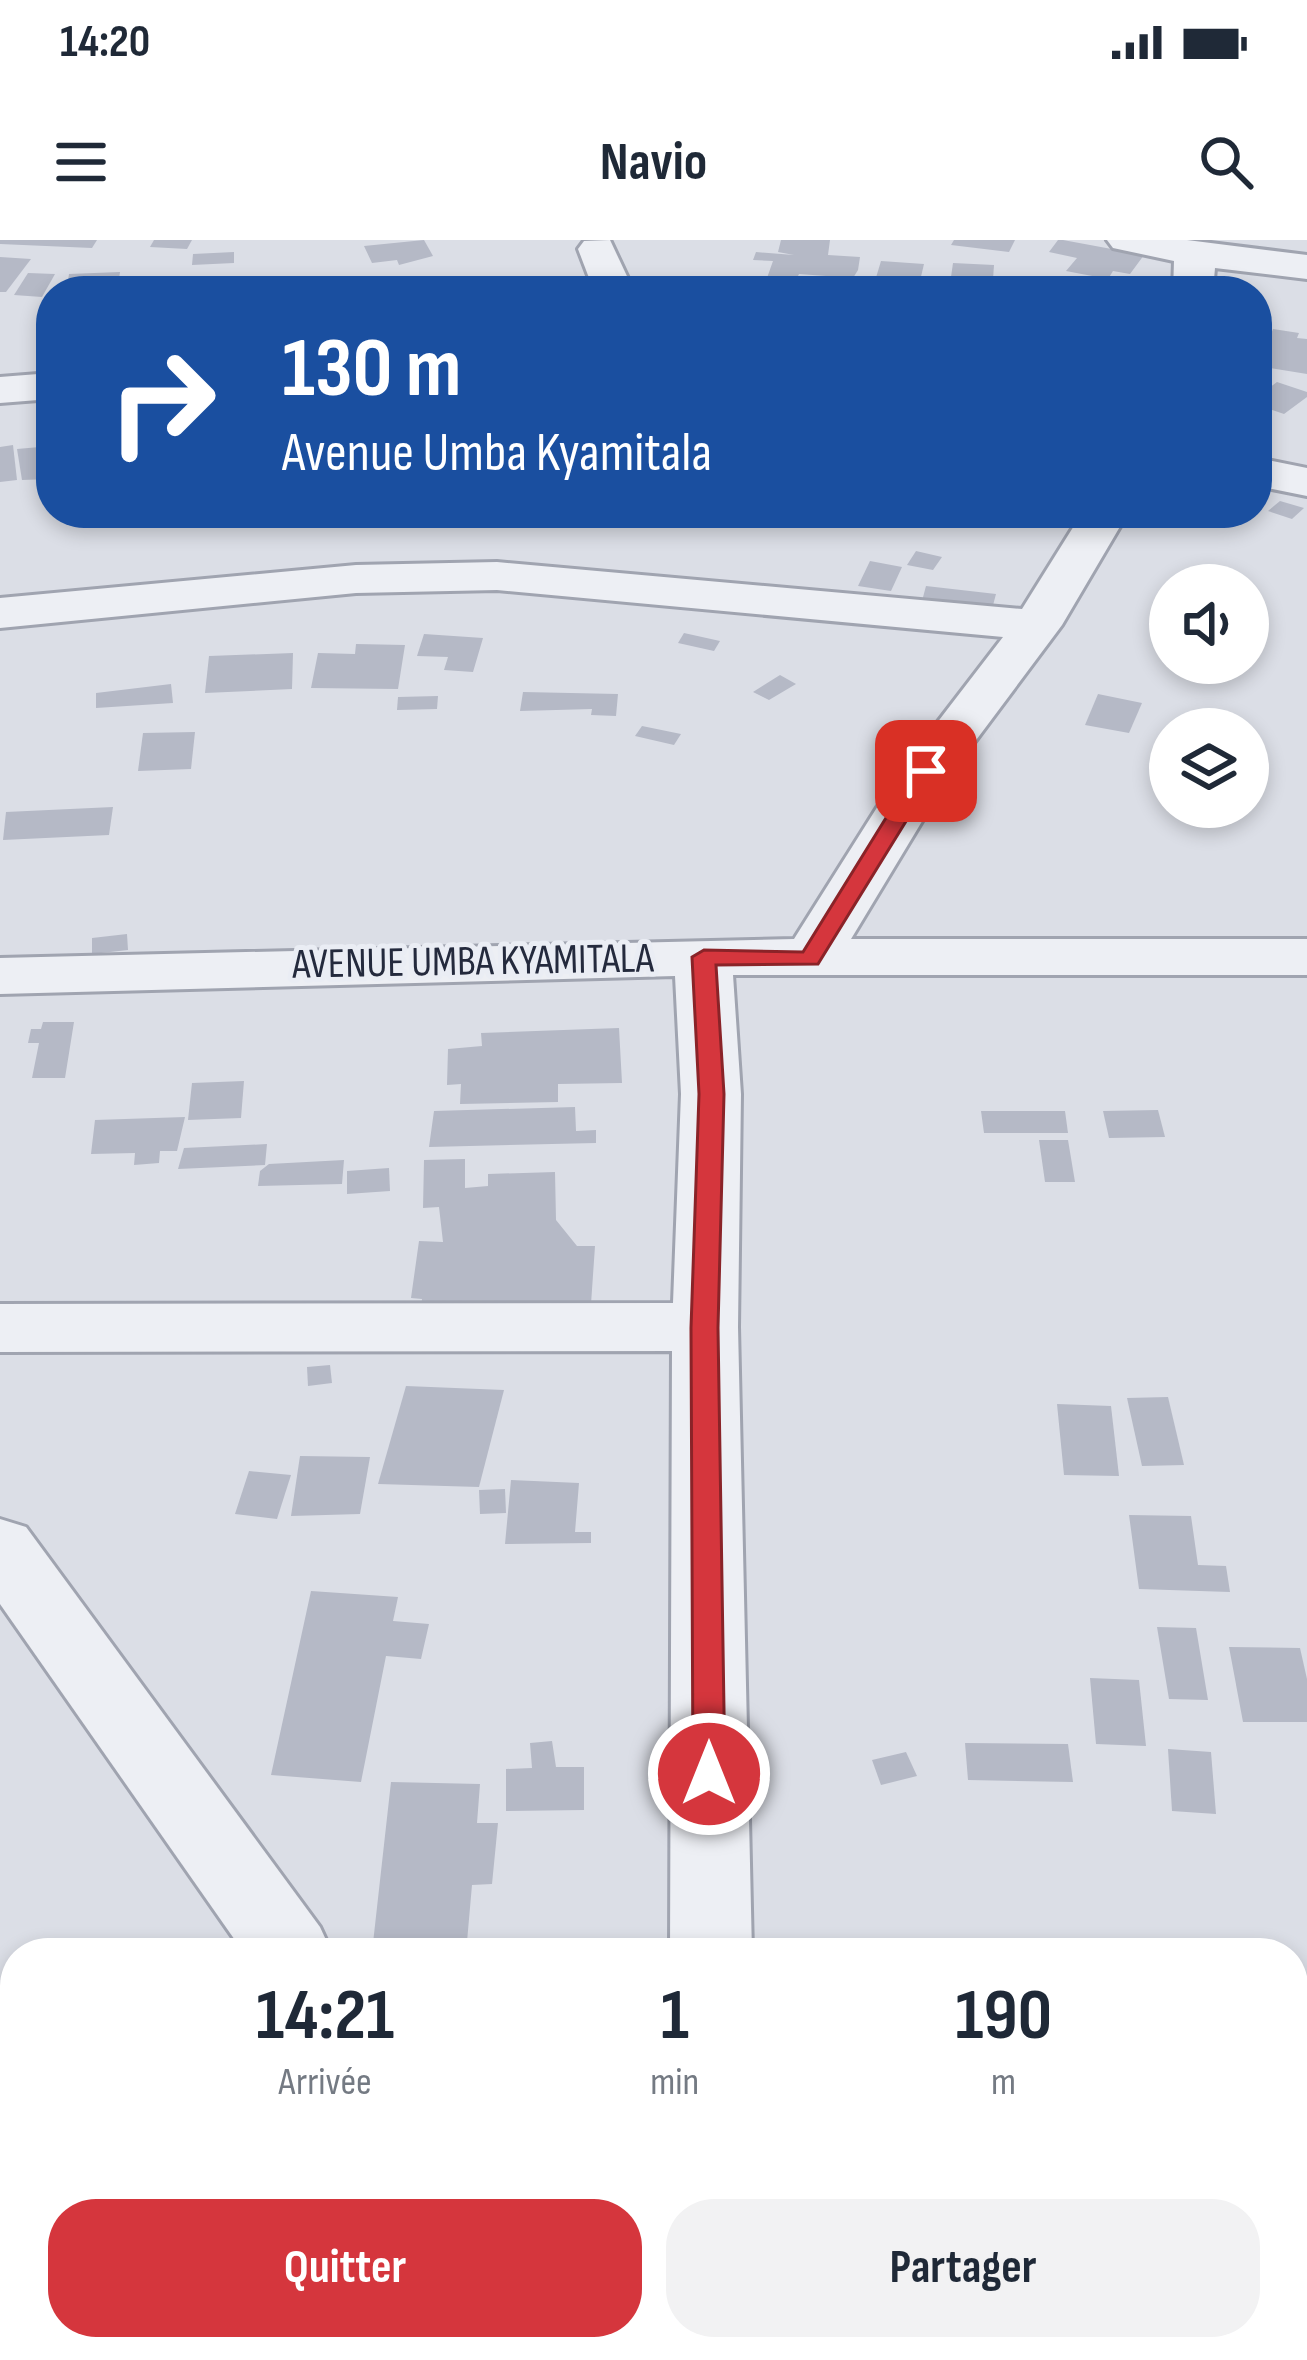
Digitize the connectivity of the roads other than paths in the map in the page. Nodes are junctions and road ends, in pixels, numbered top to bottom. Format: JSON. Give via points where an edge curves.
{"nodes":[{"id":1,"x":1127,"y":240,"type":"edge"},
{"id":2,"x":598,"y":249,"type":"dead end"},
{"id":3,"x":1307,"y":267,"type":"edge"},
{"id":4,"x":1193,"y":272,"type":"edge"},
{"id":5,"x":608,"y":276,"type":"edge"},
{"id":6,"x":36,"y":387,"type":"edge"},
{"id":7,"x":0,"y":390,"type":"edge"},
{"id":8,"x":1272,"y":475,"type":"edge"},
{"id":9,"x":1307,"y":482,"type":"edge"},
{"id":10,"x":1096,"y":528,"type":"edge"},
{"id":11,"x":0,"y":614,"type":"edge"},
{"id":12,"x":1037,"y":625,"type":"junction"},
{"id":13,"x":704,"y":957,"type":"junction"},
{"id":14,"x":1307,"y":957,"type":"edge"},
{"id":15,"x":810,"y":959,"type":"junction"},
{"id":16,"x":0,"y":976,"type":"edge"},
{"id":17,"x":0,"y":1328,"type":"edge"},
{"id":18,"x":705,"y":1328,"type":"junction"},
{"id":19,"x":4,"y":1560,"type":"edge"},
{"id":20,"x":280,"y":1938,"type":"edge"},
{"id":21,"x":711,"y":1938,"type":"edge"}],
"edges":[{"from":1,"to":4,"type":"street"},
{"from":2,"to":5,"type":"street"},
{"from":3,"to":4,"type":"street"},
{"from":6,"to":7,"type":"street"},
{"from":8,"to":9,"type":"street"},
{"from":10,"to":12,"type":"street"},
{"from":11,"to":12,"type":"street","via":[[356,579],[497,577]]},
{"from":12,"to":15,"type":"street","via":[[926,771]]},
{"from":13,"to":15,"type":"street","name":"AVENUE UMBA KYAMITALA"},
{"from":13,"to":16,"type":"street","name":"AVENUE UMBA KYAMITALA"},
{"from":13,"to":18,"type":"street","via":[[711,1094]]},
{"from":14,"to":15,"type":"street","name":"AVENUE UMBA KYAMITALA"},
{"from":17,"to":18,"type":"street"},
{"from":18,"to":21,"type":"street"},
{"from":19,"to":20,"type":"street"}]}
